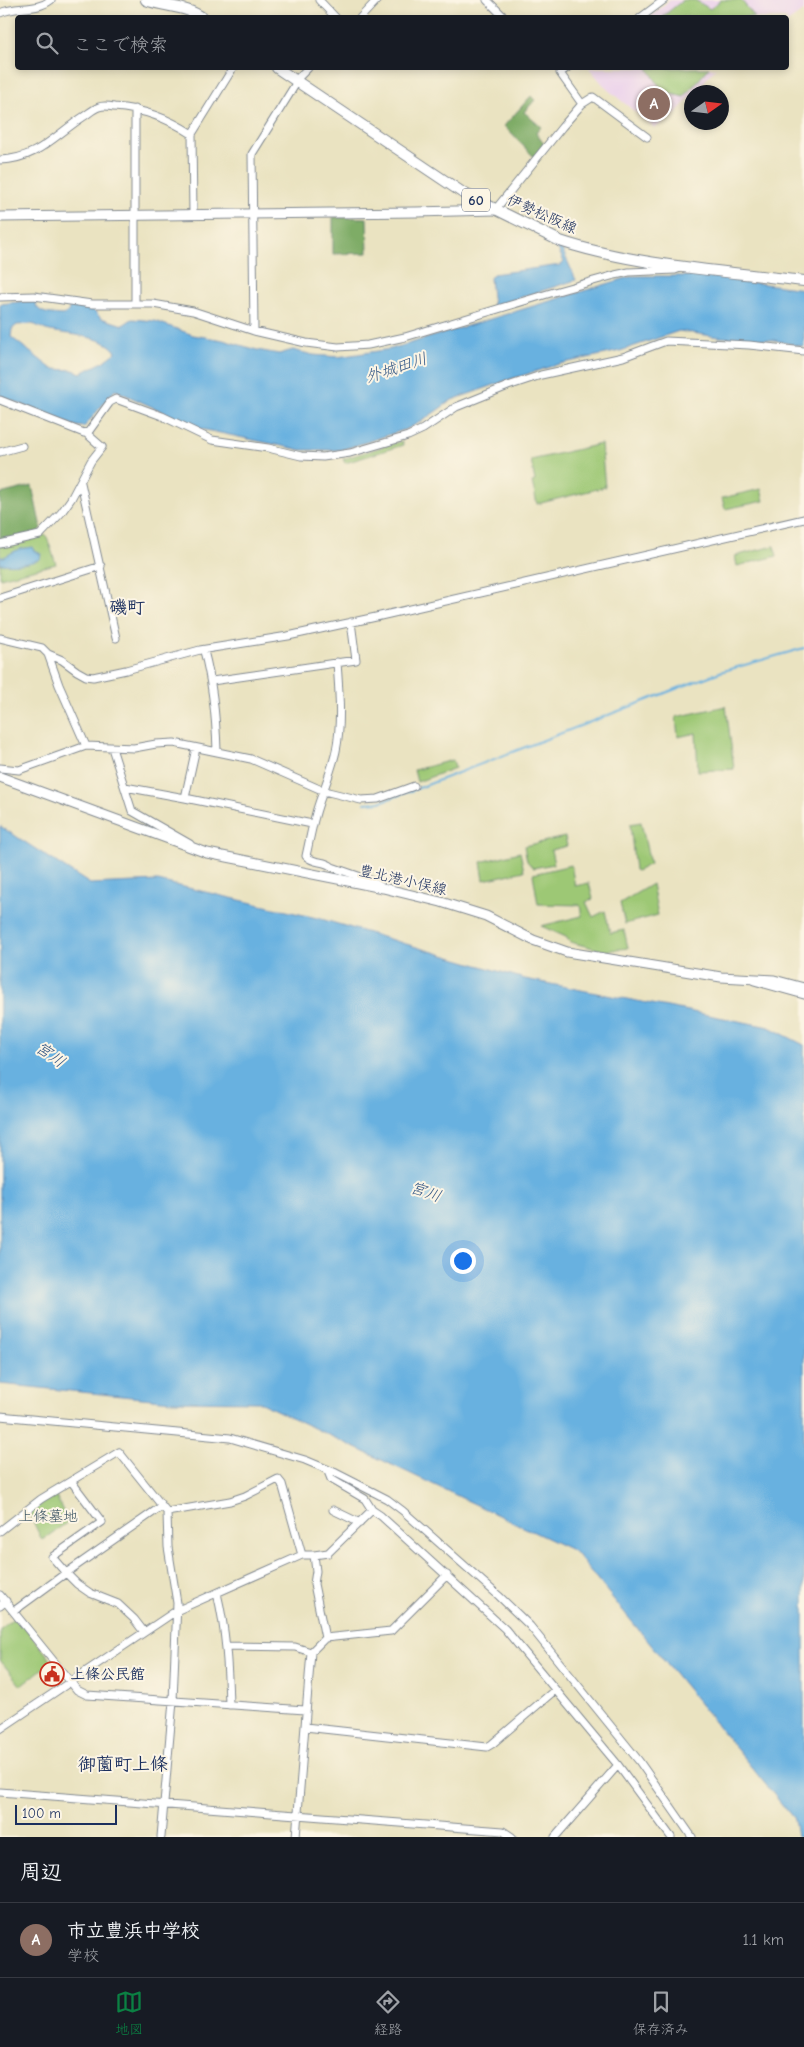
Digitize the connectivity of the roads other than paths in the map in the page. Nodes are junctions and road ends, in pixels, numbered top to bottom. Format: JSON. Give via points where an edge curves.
{"nodes":[{"id":1,"x":51,"y":0,"type":"edge"},
{"id":2,"x":146,"y":0,"type":"edge"},
{"id":3,"x":319,"y":0,"type":"edge"},
{"id":4,"x":377,"y":0,"type":"edge"},
{"id":5,"x":487,"y":0,"type":"edge"},
{"id":6,"x":664,"y":0,"type":"edge"},
{"id":7,"x":170,"y":3,"type":"edge"},
{"id":8,"x":0,"y":13,"type":"edge"},
{"id":9,"x":196,"y":15,"type":"edge"},
{"id":10,"x":333,"y":15,"type":"edge"},
{"id":11,"x":363,"y":15,"type":"edge"},
{"id":12,"x":502,"y":15,"type":"edge"},
{"id":13,"x":644,"y":15,"type":"edge"},
{"id":14,"x":232,"y":70,"type":"edge"},
{"id":15,"x":280,"y":70,"type":"edge"},
{"id":16,"x":306,"y":70,"type":"edge"},
{"id":17,"x":564,"y":70,"type":"edge"},
{"id":18,"x":296,"y":80,"type":"junction"},
{"id":19,"x":582,"y":104,"type":"junction"},
{"id":20,"x":135,"y":109,"type":"junction"},
{"id":21,"x":192,"y":134,"type":"junction"},
{"id":22,"x":647,"y":137,"type":"dead end"},
{"id":23,"x":0,"y":160,"type":"edge"},
{"id":24,"x":495,"y":210,"type":"junction"},
{"id":25,"x":252,"y":214,"type":"junction"},
{"id":26,"x":135,"y":215,"type":"junction"},
{"id":27,"x":193,"y":215,"type":"junction"},
{"id":28,"x":0,"y":217,"type":"edge"},
{"id":29,"x":685,"y":266,"type":"junction"},
{"id":30,"x":804,"y":281,"type":"edge"},
{"id":31,"x":0,"y":297,"type":"edge"},
{"id":32,"x":135,"y":303,"type":"junction"},
{"id":33,"x":254,"y":331,"type":"junction"},
{"id":34,"x":804,"y":351,"type":"edge"},
{"id":35,"x":0,"y":400,"type":"edge"},
{"id":36,"x":86,"y":433,"type":"junction"},
{"id":37,"x":22,"y":446,"type":"dead end"},
{"id":38,"x":0,"y":452,"type":"edge"},
{"id":39,"x":81,"y":483,"type":"junction"},
{"id":40,"x":804,"y":519,"type":"edge"},
{"id":41,"x":0,"y":544,"type":"edge"},
{"id":42,"x":101,"y":566,"type":"junction"},
{"id":43,"x":0,"y":598,"type":"edge"},
{"id":44,"x":351,"y":622,"type":"junction"},
{"id":45,"x":0,"y":638,"type":"edge"},
{"id":46,"x":116,"y":638,"type":"dead end"},
{"id":47,"x":204,"y":651,"type":"junction"},
{"id":48,"x":48,"y":654,"type":"junction"},
{"id":49,"x":337,"y":662,"type":"junction"},
{"id":50,"x":212,"y":681,"type":"junction"},
{"id":51,"x":86,"y":746,"type":"junction"},
{"id":52,"x":112,"y":748,"type":"junction"},
{"id":53,"x":196,"y":748,"type":"junction"},
{"id":54,"x":216,"y":751,"type":"junction"},
{"id":55,"x":0,"y":768,"type":"edge"},
{"id":56,"x":0,"y":777,"type":"edge"},
{"id":57,"x":414,"y":786,"type":"dead end"},
{"id":58,"x":125,"y":787,"type":"junction"},
{"id":59,"x":324,"y":791,"type":"junction"},
{"id":60,"x":185,"y":798,"type":"junction"},
{"id":61,"x":312,"y":824,"type":"junction"},
{"id":62,"x":207,"y":853,"type":"junction"},
{"id":63,"x":383,"y":888,"type":"junction"},
{"id":64,"x":752,"y":980,"type":"junction"},
{"id":65,"x":804,"y":988,"type":"edge"},
{"id":66,"x":804,"y":995,"type":"edge"},
{"id":67,"x":0,"y":1416,"type":"edge"},
{"id":68,"x":327,"y":1469,"type":"junction"},
{"id":69,"x":71,"y":1481,"type":"junction"},
{"id":70,"x":164,"y":1509,"type":"junction"},
{"id":71,"x":333,"y":1510,"type":"dead end"},
{"id":72,"x":372,"y":1510,"type":"junction"},
{"id":73,"x":360,"y":1523,"type":"junction"},
{"id":74,"x":0,"y":1532,"type":"edge"},
{"id":75,"x":302,"y":1555,"type":"junction"},
{"id":76,"x":314,"y":1555,"type":"junction"},
{"id":77,"x":66,"y":1573,"type":"junction"},
{"id":78,"x":448,"y":1575,"type":"junction"},
{"id":79,"x":217,"y":1593,"type":"junction"},
{"id":80,"x":0,"y":1595,"type":"edge"},
{"id":81,"x":3,"y":1604,"type":"edge"},
{"id":82,"x":14,"y":1611,"type":"junction"},
{"id":83,"x":176,"y":1611,"type":"junction"},
{"id":84,"x":144,"y":1632,"type":"junction"},
{"id":85,"x":325,"y":1638,"type":"junction"},
{"id":86,"x":227,"y":1646,"type":"junction"},
{"id":87,"x":311,"y":1652,"type":"junction"},
{"id":88,"x":70,"y":1681,"type":"junction"},
{"id":89,"x":555,"y":1690,"type":"junction"},
{"id":90,"x":173,"y":1701,"type":"junction"},
{"id":91,"x":229,"y":1705,"type":"junction"},
{"id":92,"x":305,"y":1710,"type":"junction"},
{"id":93,"x":305,"y":1727,"type":"junction"},
{"id":94,"x":0,"y":1729,"type":"edge"},
{"id":95,"x":618,"y":1766,"type":"junction"},
{"id":96,"x":0,"y":1792,"type":"edge"},
{"id":97,"x":164,"y":1804,"type":"junction"},
{"id":98,"x":298,"y":1815,"type":"junction"},
{"id":99,"x":161,"y":1837,"type":"edge"},
{"id":100,"x":296,"y":1837,"type":"edge"},
{"id":101,"x":512,"y":1837,"type":"edge"},
{"id":102,"x":554,"y":1837,"type":"edge"},
{"id":103,"x":671,"y":1837,"type":"edge"},
{"id":104,"x":692,"y":1837,"type":"edge"}],
"edges":[{"from":1,"to":8,"type":"street","via":[[35,8],[14,8]]},
{"from":2,"to":7,"type":"main road","via":[[161,6]]},
{"from":3,"to":10,"type":"street"},
{"from":4,"to":11,"type":"street"},
{"from":5,"to":12,"type":"street"},
{"from":6,"to":13,"type":"street"},
{"from":7,"to":9,"type":"main road"},
{"from":14,"to":21,"type":"street"},
{"from":15,"to":18,"type":"main road","name":"伊勢松阪線","number":"60"},
{"from":16,"to":18,"type":"street"},
{"from":17,"to":19,"type":"street","via":[[560,73]]},
{"from":18,"to":24,"type":"main road","name":"伊勢松阪線","number":"60","via":[[439,178]]},
{"from":18,"to":25,"type":"street","via":[[252,154]]},
{"from":19,"to":22,"type":"street","via":[[593,97]]},
{"from":19,"to":24,"type":"street"},
{"from":20,"to":21,"type":"street","via":[[164,118]]},
{"from":20,"to":23,"type":"street","via":[[102,106],[35,152]]},
{"from":20,"to":26,"type":"street"},
{"from":21,"to":27,"type":"street"},
{"from":24,"to":25,"type":"main road"},
{"from":24,"to":29,"type":"main road","name":"伊勢松阪線","number":"60","via":[[576,247]]},
{"from":25,"to":27,"type":"main road"},
{"from":25,"to":33,"type":"street"},
{"from":26,"to":27,"type":"main road"},
{"from":26,"to":28,"type":"main road"},
{"from":26,"to":32,"type":"street"},
{"from":29,"to":30,"type":"main road","name":"伊勢松阪線","number":"60"},
{"from":29,"to":33,"type":"street","via":[[675,270],[614,275],[368,346],[306,343]]},
{"from":31,"to":32,"type":"street","via":[[34,296],[92,304]]},
{"from":32,"to":33,"type":"street","via":[[192,311]]},
{"from":34,"to":36,"type":"street","via":[[666,341],[623,357],[595,361],[508,386],[456,407],[408,436],[323,458],[212,440],[116,399],[110,402]]},
{"from":35,"to":36,"type":"street"},
{"from":36,"to":39,"type":"street","via":[[102,447]]},
{"from":37,"to":38,"type":"street"},
{"from":39,"to":41,"type":"street","via":[[61,513],[40,535]]},
{"from":39,"to":42,"type":"street"},
{"from":40,"to":44,"type":"street"},
{"from":42,"to":43,"type":"street"},
{"from":42,"to":46,"type":"street"},
{"from":44,"to":47,"type":"street"},
{"from":44,"to":49,"type":"street","via":[[356,660]]},
{"from":45,"to":48,"type":"street","via":[[42,648]]},
{"from":47,"to":48,"type":"street","via":[[93,676],[86,676]]},
{"from":47,"to":50,"type":"street"},
{"from":48,"to":51,"type":"street"},
{"from":49,"to":50,"type":"street"},
{"from":49,"to":59,"type":"street","via":[[341,711],[336,752]]},
{"from":50,"to":54,"type":"street"},
{"from":51,"to":52,"type":"street"},
{"from":51,"to":55,"type":"street","via":[[19,770]]},
{"from":52,"to":53,"type":"street","via":[[174,743]]},
{"from":52,"to":58,"type":"street"},
{"from":53,"to":54,"type":"street"},
{"from":53,"to":60,"type":"street"},
{"from":54,"to":59,"type":"street","via":[[267,765]]},
{"from":56,"to":62,"type":"main road","name":"豊北港小俣線"},
{"from":57,"to":59,"type":"street","via":[[366,800]]},
{"from":58,"to":60,"type":"street"},
{"from":58,"to":62,"type":"street","via":[[132,811]]},
{"from":59,"to":61,"type":"street"},
{"from":60,"to":61,"type":"street"},
{"from":61,"to":63,"type":"street","via":[[306,856],[309,859],[370,880]]},
{"from":62,"to":63,"type":"main road","name":"豊北港小俣線"},
{"from":63,"to":64,"type":"main road","name":"豊北港小俣線","via":[[486,916],[533,940],[567,952],[721,978]]},
{"from":64,"to":65,"type":"main road","name":"豊北港小俣線","via":[[774,980]]},
{"from":64,"to":66,"type":"street"},
{"from":67,"to":68,"type":"street","via":[[230,1438]]},
{"from":68,"to":72,"type":"street","via":[[331,1479],[365,1499]]},
{"from":68,"to":104,"type":"street","via":[[403,1511],[530,1626],[639,1760]]},
{"from":69,"to":70,"type":"street","via":[[119,1452]]},
{"from":69,"to":74,"type":"street","via":[[41,1499]]},
{"from":69,"to":77,"type":"street","via":[[104,1521],[52,1557]]},
{"from":70,"to":75,"type":"street","via":[[230,1501],[278,1479]]},
{"from":70,"to":77,"type":"street"},
{"from":70,"to":83,"type":"street"},
{"from":71,"to":73,"type":"street"},
{"from":72,"to":73,"type":"street"},
{"from":72,"to":78,"type":"street"},
{"from":73,"to":76,"type":"street","via":[[328,1553]]},
{"from":75,"to":76,"type":"street"},
{"from":75,"to":79,"type":"street"},
{"from":76,"to":85,"type":"street","via":[[314,1584]]},
{"from":77,"to":82,"type":"street"},
{"from":77,"to":84,"type":"street","via":[[90,1593],[118,1604]]},
{"from":78,"to":85,"type":"street","via":[[391,1631]]},
{"from":78,"to":89,"type":"street","via":[[504,1629]]},
{"from":79,"to":83,"type":"street"},
{"from":79,"to":86,"type":"street"},
{"from":80,"to":81,"type":"street"},
{"from":81,"to":82,"type":"street"},
{"from":82,"to":88,"type":"street"},
{"from":83,"to":84,"type":"street"},
{"from":83,"to":90,"type":"street"},
{"from":84,"to":88,"type":"street"},
{"from":85,"to":87,"type":"street"},
{"from":86,"to":87,"type":"street","via":[[295,1647]]},
{"from":86,"to":91,"type":"street"},
{"from":87,"to":92,"type":"street"},
{"from":88,"to":90,"type":"street","via":[[87,1695]]},
{"from":88,"to":94,"type":"street"},
{"from":89,"to":93,"type":"street","via":[[487,1746]]},
{"from":89,"to":95,"type":"street"},
{"from":90,"to":91,"type":"street"},
{"from":90,"to":97,"type":"street"},
{"from":91,"to":92,"type":"street"},
{"from":92,"to":93,"type":"street"},
{"from":93,"to":98,"type":"street"},
{"from":95,"to":102,"type":"street"},
{"from":95,"to":103,"type":"street"},
{"from":96,"to":97,"type":"street"},
{"from":97,"to":98,"type":"street"},
{"from":97,"to":99,"type":"street"},
{"from":98,"to":100,"type":"street"},
{"from":98,"to":101,"type":"street","via":[[503,1831]]}]}
